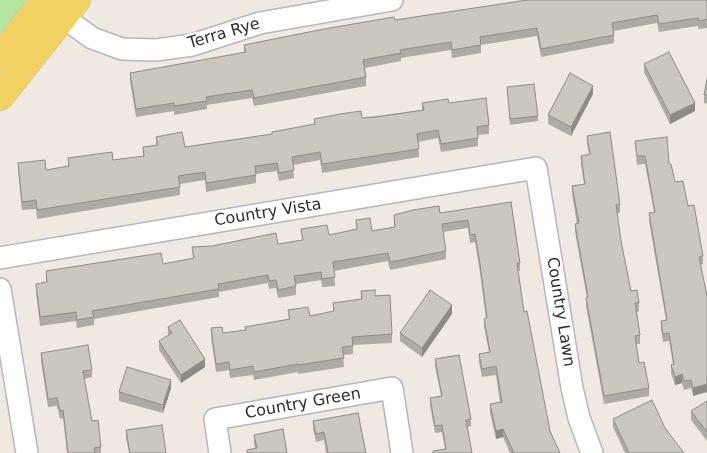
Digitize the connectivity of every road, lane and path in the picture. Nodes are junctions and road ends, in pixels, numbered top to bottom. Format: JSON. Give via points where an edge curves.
{"nodes":[{"id":1,"x":392,"y":0,"type":"edge"},
{"id":2,"x":61,"y":6,"type":"edge"},
{"id":3,"x":0,"y":57,"type":"edge"},
{"id":4,"x":0,"y":96,"type":"edge"},
{"id":5,"x":536,"y":168,"type":"joint"},
{"id":6,"x":0,"y":258,"type":"edge"},
{"id":7,"x":0,"y":288,"type":"edge"},
{"id":8,"x":27,"y":453,"type":"edge"},
{"id":9,"x":220,"y":453,"type":"edge"},
{"id":10,"x":402,"y":453,"type":"edge"},
{"id":11,"x":592,"y":453,"type":"edge"}],
"edges":[{"from":1,"to":2,"type":"street","name":"Terra Rye","via":[[260,22],[192,45],[156,50],[122,49],[92,38]]},
{"from":2,"to":3,"type":"main road"},
{"from":2,"to":4,"type":"main road"},
{"from":5,"to":6,"type":"street","name":"Country Vista"},
{"from":5,"to":11,"type":"street","name":"Country Lawn","via":[[572,388]]},
{"from":7,"to":8,"type":"street"},
{"from":9,"to":10,"type":"street","name":"Country Green","via":[[215,419],[392,388]]}]}
